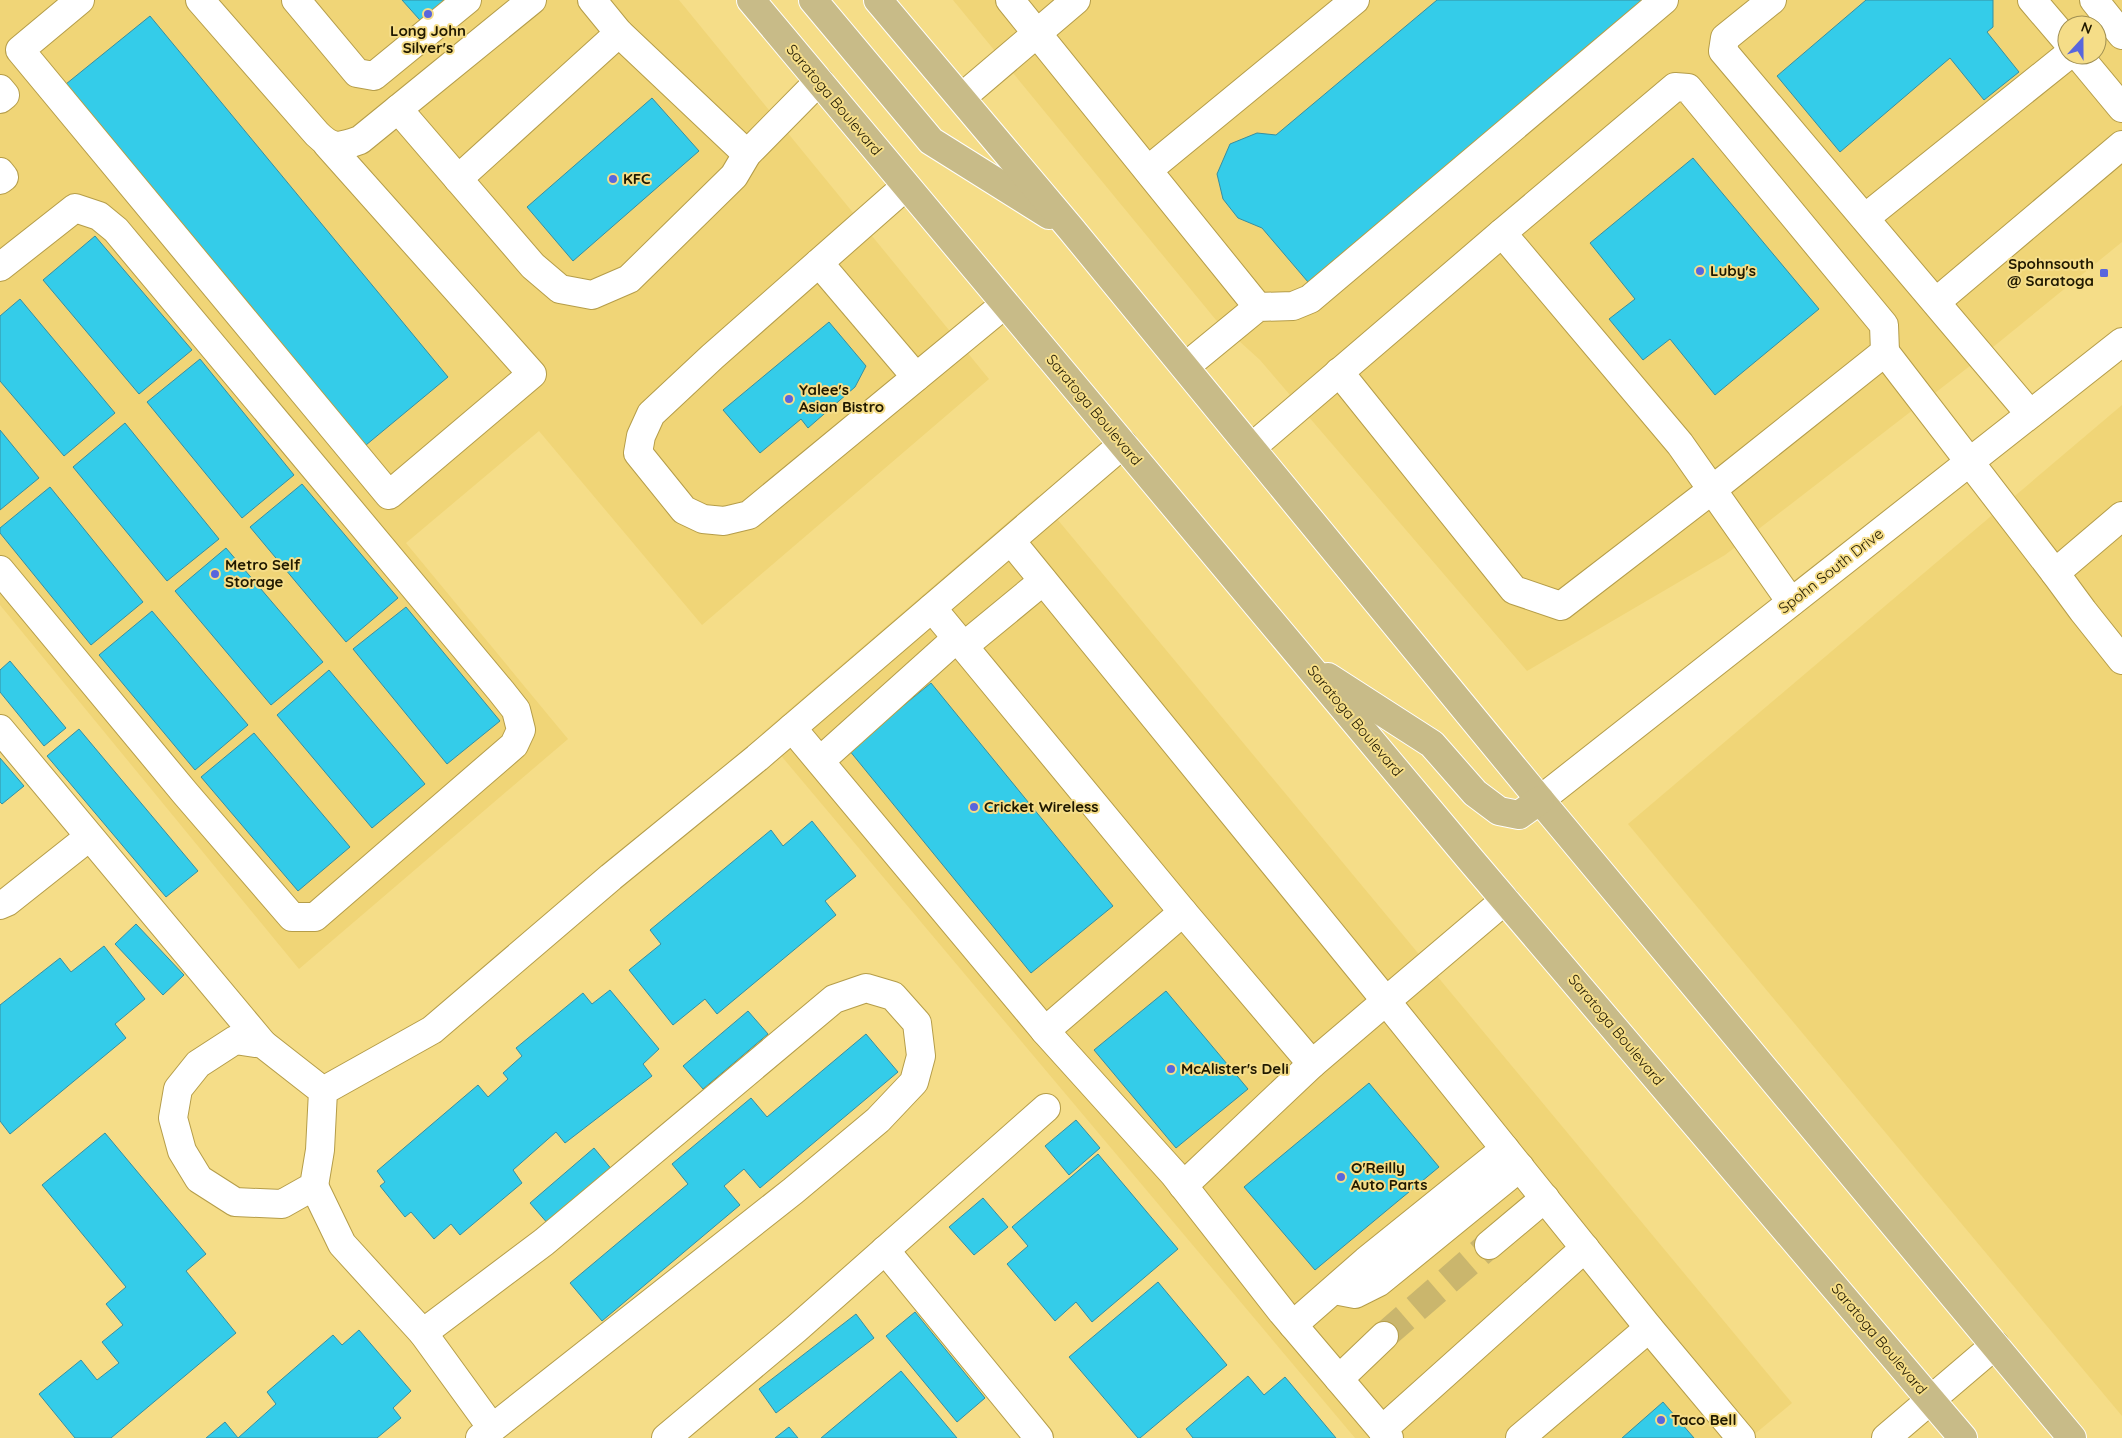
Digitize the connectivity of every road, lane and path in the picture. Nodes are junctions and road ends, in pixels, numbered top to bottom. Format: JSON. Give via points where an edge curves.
{"nodes":[{"id":1,"x":80,"y":0,"type":"edge"},
{"id":2,"x":200,"y":0,"type":"edge"},
{"id":3,"x":296,"y":0,"type":"edge"},
{"id":4,"x":467,"y":0,"type":"edge"},
{"id":5,"x":532,"y":0,"type":"edge"},
{"id":6,"x":592,"y":0,"type":"edge"},
{"id":7,"x":751,"y":0,"type":"edge"},
{"id":8,"x":813,"y":0,"type":"edge"},
{"id":9,"x":878,"y":0,"type":"edge"},
{"id":10,"x":1010,"y":0,"type":"edge"},
{"id":11,"x":1076,"y":0,"type":"edge"},
{"id":12,"x":1355,"y":0,"type":"edge"},
{"id":13,"x":1664,"y":0,"type":"edge"},
{"id":14,"x":1772,"y":0,"type":"edge"},
{"id":15,"x":2032,"y":0,"type":"edge"},
{"id":16,"x":2057,"y":29,"type":"edge"},
{"id":17,"x":619,"y":33,"type":"junction"},
{"id":18,"x":1038,"y":33,"type":"junction"},
{"id":19,"x":2057,"y":64,"type":"edge"},
{"id":20,"x":2086,"y":65,"type":"edge"},
{"id":21,"x":819,"y":81,"type":"junction"},
{"id":22,"x":0,"y":89,"type":"edge"},
{"id":23,"x":961,"y":98,"type":"junction"},
{"id":24,"x":0,"y":99,"type":"edge"},
{"id":25,"x":2122,"y":108,"type":"edge"},
{"id":26,"x":398,"y":109,"type":"junction"},
{"id":27,"x":327,"y":144,"type":"junction"},
{"id":28,"x":2122,"y":146,"type":"edge"},
{"id":29,"x":748,"y":154,"type":"junction"},
{"id":30,"x":1148,"y":170,"type":"junction"},
{"id":31,"x":0,"y":172,"type":"edge"},
{"id":32,"x":458,"y":179,"type":"junction"},
{"id":33,"x":0,"y":180,"type":"edge"},
{"id":34,"x":906,"y":186,"type":"junction"},
{"id":35,"x":1865,"y":218,"type":"junction"},
{"id":36,"x":1071,"y":229,"type":"junction"},
{"id":37,"x":1502,"y":233,"type":"junction"},
{"id":38,"x":819,"y":262,"type":"junction"},
{"id":39,"x":0,"y":267,"type":"edge"},
{"id":40,"x":1936,"y":302,"type":"junction"},
{"id":41,"x":1005,"y":304,"type":"junction"},
{"id":42,"x":1258,"y":307,"type":"junction"},
{"id":43,"x":2122,"y":342,"type":"edge"},
{"id":44,"x":1885,"y":352,"type":"junction"},
{"id":45,"x":1185,"y":367,"type":"junction"},
{"id":46,"x":1340,"y":372,"type":"junction"},
{"id":47,"x":916,"y":377,"type":"junction"},
{"id":48,"x":2030,"y":414,"type":"junction"},
{"id":49,"x":1123,"y":444,"type":"junction"},
{"id":50,"x":1251,"y":448,"type":"junction"},
{"id":51,"x":1971,"y":461,"type":"junction"},
{"id":52,"x":1713,"y":489,"type":"junction"},
{"id":53,"x":2122,"y":516,"type":"edge"},
{"id":54,"x":1010,"y":541,"type":"junction"},
{"id":55,"x":0,"y":570,"type":"edge"},
{"id":56,"x":2055,"y":573,"type":"junction"},
{"id":57,"x":1043,"y":581,"type":"junction"},
{"id":58,"x":1791,"y":602,"type":"junction"},
{"id":59,"x":932,"y":608,"type":"junction"},
{"id":60,"x":961,"y":642,"type":"junction"},
{"id":61,"x":2122,"y":660,"type":"edge"},
{"id":62,"x":1304,"y":661,"type":"junction"},
{"id":63,"x":792,"y":728,"type":"junction"},
{"id":64,"x":0,"y":729,"type":"edge"},
{"id":65,"x":820,"y":761,"type":"junction"},
{"id":66,"x":1540,"y":800,"type":"junction"},
{"id":67,"x":89,"y":837,"type":"junction"},
{"id":68,"x":1505,"y":900,"type":"junction"},
{"id":69,"x":0,"y":905,"type":"edge"},
{"id":70,"x":1183,"y":912,"type":"junction"},
{"id":71,"x":1386,"y":1001,"type":"junction"},
{"id":72,"x":1045,"y":1031,"type":"junction"},
{"id":73,"x":263,"y":1044,"type":"junction"},
{"id":74,"x":1312,"y":1064,"type":"junction"},
{"id":75,"x":323,"y":1091,"type":"junction"},
{"id":76,"x":1046,"y":1108,"type":"dead end"},
{"id":77,"x":1512,"y":1158,"type":"junction"},
{"id":78,"x":314,"y":1186,"type":"junction"},
{"id":79,"x":1183,"y":1186,"type":"junction"},
{"id":80,"x":1545,"y":1198,"type":"junction"},
{"id":81,"x":1489,"y":1245,"type":"tunnel mouth"},
{"id":82,"x":1585,"y":1248,"type":"junction"},
{"id":83,"x":885,"y":1250,"type":"junction"},
{"id":84,"x":1293,"y":1325,"type":"junction"},
{"id":85,"x":1650,"y":1328,"type":"junction"},
{"id":86,"x":423,"y":1333,"type":"junction"},
{"id":87,"x":1384,"y":1336,"type":"tunnel mouth"},
{"id":88,"x":1995,"y":1345,"type":"junction"},
{"id":89,"x":1339,"y":1379,"type":"junction"},
{"id":90,"x":1931,"y":1400,"type":"junction"},
{"id":91,"x":486,"y":1433,"type":"edge"},
{"id":92,"x":1385,"y":1434,"type":"edge"},
{"id":93,"x":1738,"y":1437,"type":"edge"},
{"id":94,"x":666,"y":1438,"type":"edge"},
{"id":95,"x":1039,"y":1438,"type":"edge"},
{"id":96,"x":1520,"y":1438,"type":"edge"},
{"id":97,"x":1886,"y":1438,"type":"edge"},
{"id":98,"x":1963,"y":1438,"type":"edge"},
{"id":99,"x":2072,"y":1438,"type":"edge"}],
"edges":[{"from":1,"to":27,"type":"street","via":[[20,50],[390,496],[532,374]]},
{"from":2,"to":27,"type":"street"},
{"from":3,"to":4,"type":"street","via":[[357,73],[374,76]]},
{"from":5,"to":26,"type":"street"},
{"from":6,"to":17,"type":"street"},
{"from":7,"to":21,"type":"main road","name":"Saratoga Boulevard"},
{"from":8,"to":36,"type":"main road","via":[[932,141]]},
{"from":9,"to":23,"type":"main road"},
{"from":10,"to":18,"type":"street"},
{"from":11,"to":18,"type":"street"},
{"from":12,"to":30,"type":"street"},
{"from":13,"to":42,"type":"street","via":[[1310,299],[1293,306]]},
{"from":14,"to":35,"type":"street","via":[[1725,38],[1723,51]]},
{"from":15,"to":16,"type":"street"},
{"from":17,"to":29,"type":"street"},
{"from":17,"to":32,"type":"street"},
{"from":18,"to":23,"type":"street"},
{"from":18,"to":30,"type":"street"},
{"from":19,"to":35,"type":"street"},
{"from":20,"to":25,"type":"street"},
{"from":21,"to":29,"type":"street"},
{"from":21,"to":34,"type":"main road","name":"Saratoga Boulevard"},
{"from":22,"to":24,"type":"street","via":[[5,95]]},
{"from":23,"to":36,"type":"main road"},
{"from":26,"to":27,"type":"street","via":[[360,140],[340,146]]},
{"from":26,"to":32,"type":"street"},
{"from":28,"to":40,"type":"street"},
{"from":29,"to":32,"type":"street","via":[[734,176],[629,279],[592,295],[560,289],[540,272]]},
{"from":30,"to":42,"type":"street"},
{"from":31,"to":33,"type":"street","via":[[4,177]]},
{"from":34,"to":38,"type":"street"},
{"from":34,"to":41,"type":"main road","name":"Saratoga Boulevard"},
{"from":35,"to":40,"type":"street"},
{"from":36,"to":45,"type":"main road"},
{"from":37,"to":44,"type":"street","via":[[1675,88],[1688,88],[1884,324]]},
{"from":37,"to":46,"type":"street"},
{"from":37,"to":52,"type":"street"},
{"from":38,"to":47,"type":"street"},
{"from":38,"to":47,"type":"street","via":[[651,414],[641,436],[638,453],[684,510],[703,519],[724,521],[749,515]]},
{"from":39,"to":55,"type":"street","via":[[75,208],[99,216],[116,230],[501,691],[516,710],[521,730],[514,745],[315,917],[292,917]]},
{"from":40,"to":48,"type":"street"},
{"from":41,"to":47,"type":"street"},
{"from":41,"to":49,"type":"main road","name":"Saratoga Boulevard"},
{"from":42,"to":45,"type":"street"},
{"from":43,"to":48,"type":"street","name":"Spohn South Drive"},
{"from":44,"to":51,"type":"street"},
{"from":44,"to":52,"type":"street"},
{"from":45,"to":50,"type":"main road"},
{"from":46,"to":50,"type":"street"},
{"from":46,"to":52,"type":"street","via":[[1514,590],[1561,606]]},
{"from":48,"to":51,"type":"street","name":"Spohn South Drive"},
{"from":49,"to":54,"type":"street"},
{"from":49,"to":62,"type":"main road","name":"Saratoga Boulevard"},
{"from":50,"to":66,"type":"main road"},
{"from":51,"to":56,"type":"street"},
{"from":51,"to":58,"type":"street","name":"Spohn South Drive"},
{"from":52,"to":58,"type":"street"},
{"from":53,"to":56,"type":"street"},
{"from":54,"to":57,"type":"street"},
{"from":54,"to":59,"type":"street"},
{"from":56,"to":61,"type":"street"},
{"from":57,"to":60,"type":"street"},
{"from":57,"to":71,"type":"street"},
{"from":58,"to":66,"type":"street","name":"Spohn South Drive"},
{"from":59,"to":60,"type":"street"},
{"from":59,"to":63,"type":"street"},
{"from":60,"to":65,"type":"street"},
{"from":60,"to":70,"type":"street"},
{"from":62,"to":66,"type":"main road","via":[[1432,744],[1474,793],[1499,811],[1519,815]]},
{"from":62,"to":68,"type":"main road","name":"Saratoga Boulevard"},
{"from":63,"to":65,"type":"street"},
{"from":63,"to":75,"type":"street","via":[[432,1030]]},
{"from":64,"to":67,"type":"street"},
{"from":65,"to":72,"type":"street"},
{"from":66,"to":88,"type":"main road"},
{"from":67,"to":69,"type":"street"},
{"from":67,"to":73,"type":"street"},
{"from":68,"to":71,"type":"street"},
{"from":68,"to":90,"type":"main road","name":"Saratoga Boulevard"},
{"from":70,"to":72,"type":"street"},
{"from":70,"to":74,"type":"street"},
{"from":71,"to":74,"type":"street"},
{"from":71,"to":77,"type":"street"},
{"from":72,"to":79,"type":"street"},
{"from":73,"to":75,"type":"street"},
{"from":73,"to":78,"type":"street","via":[[235,1040],[198,1064],[178,1089],[173,1118],[182,1151],[199,1179],[235,1202],[282,1204]]},
{"from":74,"to":79,"type":"street"},
{"from":75,"to":78,"type":"street","via":[[320,1150]]},
{"from":76,"to":83,"type":"street"},
{"from":77,"to":80,"type":"street"},
{"from":77,"to":84,"type":"street","via":[[1366,1261]]},
{"from":78,"to":86,"type":"street","via":[[342,1244]]},
{"from":79,"to":84,"type":"street"},
{"from":80,"to":81,"type":"street"},
{"from":80,"to":82,"type":"street"},
{"from":82,"to":85,"type":"street"},
{"from":82,"to":92,"type":"street"},
{"from":83,"to":94,"type":"street"},
{"from":83,"to":95,"type":"street"},
{"from":84,"to":89,"type":"street"},
{"from":85,"to":93,"type":"street"},
{"from":85,"to":96,"type":"street"},
{"from":86,"to":91,"type":"street"},
{"from":86,"to":91,"type":"street","via":[[544,1242],[834,999],[866,988],[893,996],[917,1023],[921,1056],[914,1082],[878,1120]]},
{"from":87,"to":89,"type":"street"},
{"from":88,"to":90,"type":"street"},
{"from":88,"to":99,"type":"main road"},
{"from":89,"to":92,"type":"street"},
{"from":90,"to":97,"type":"street"},
{"from":90,"to":98,"type":"main road","name":"Saratoga Boulevard"}]}
